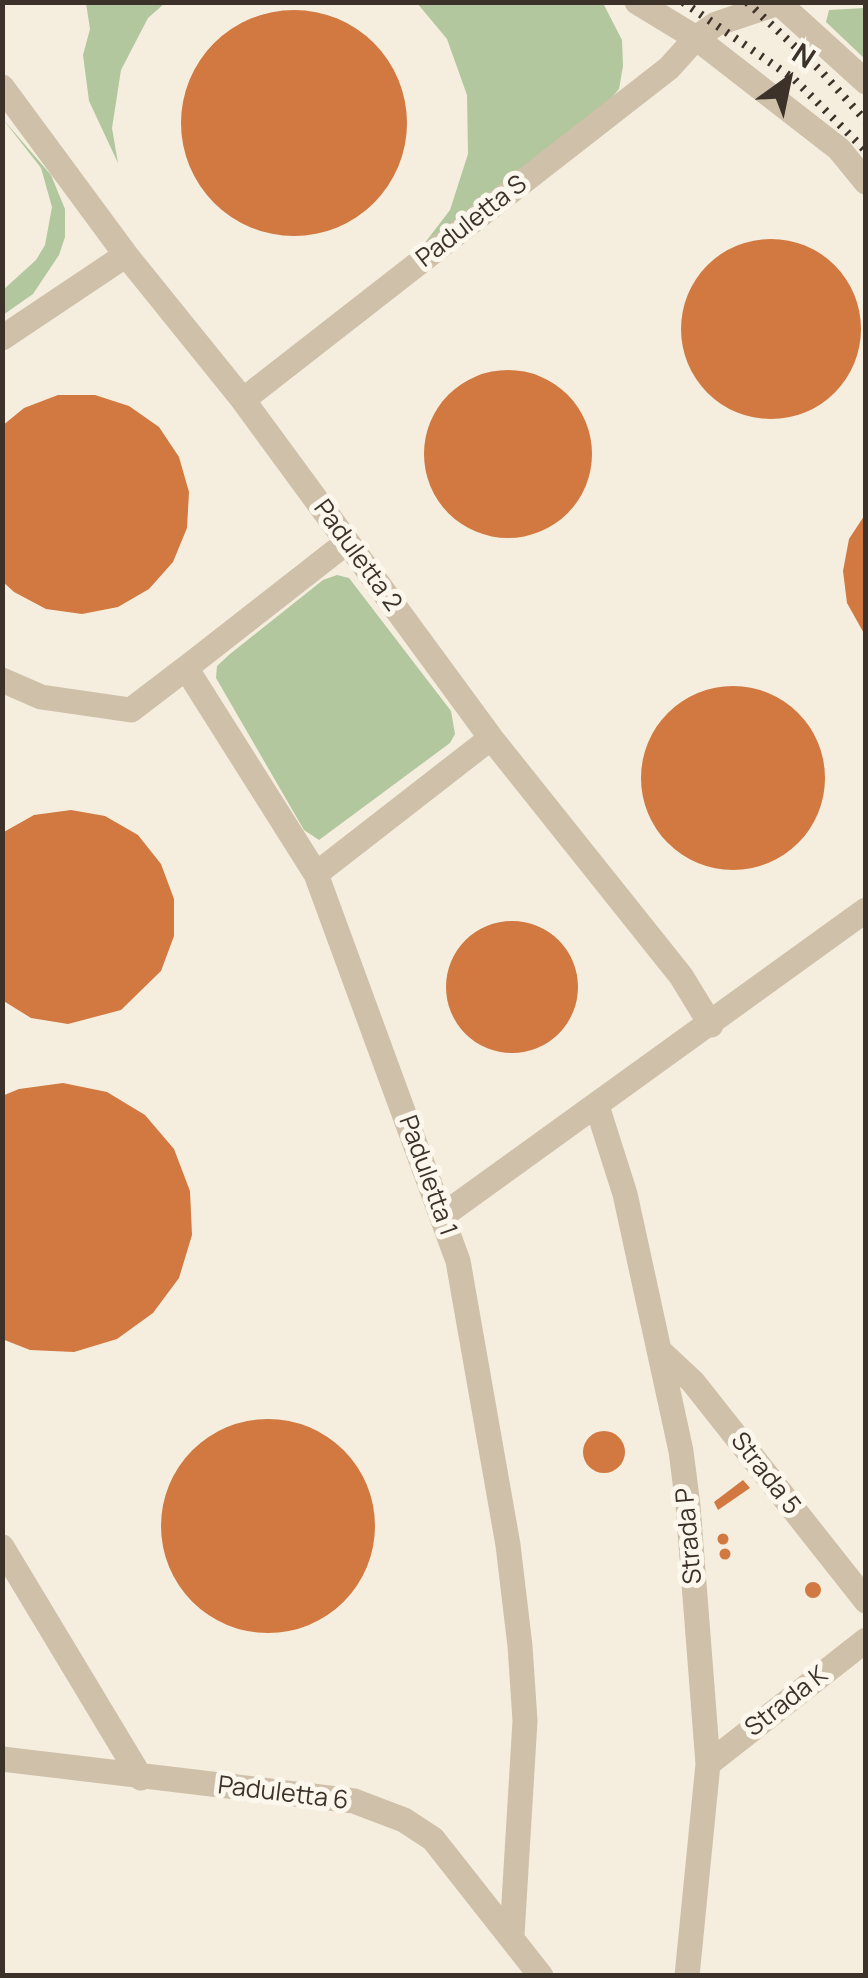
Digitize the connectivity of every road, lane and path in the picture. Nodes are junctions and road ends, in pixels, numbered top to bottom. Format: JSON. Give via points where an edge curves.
{"nodes":[{"id":1,"x":636,"y":2,"type":"edge"},
{"id":2,"x":780,"y":3,"type":"edge"},
{"id":3,"x":696,"y":38,"type":"junction"},
{"id":4,"x":866,"y":82,"type":"edge"},
{"id":5,"x":2,"y":87,"type":"edge"},
{"id":6,"x":866,"y":182,"type":"edge"},
{"id":7,"x":126,"y":255,"type":"junction"},
{"id":8,"x":2,"y":338,"type":"edge"},
{"id":9,"x":243,"y":400,"type":"junction"},
{"id":10,"x":346,"y":543,"type":"junction"},
{"id":11,"x":186,"y":668,"type":"junction"},
{"id":12,"x":2,"y":680,"type":"edge"},
{"id":13,"x":491,"y":738,"type":"junction"},
{"id":14,"x":316,"y":874,"type":"junction"},
{"id":15,"x":866,"y":910,"type":"edge"},
{"id":16,"x":712,"y":1025,"type":"junction"},
{"id":17,"x":597,"y":1106,"type":"junction"},
{"id":18,"x":442,"y":1216,"type":"junction"},
{"id":19,"x":660,"y":1352,"type":"junction"},
{"id":20,"x":2,"y":1547,"type":"edge"},
{"id":21,"x":866,"y":1601,"type":"edge"},
{"id":22,"x":866,"y":1640,"type":"edge"},
{"id":23,"x":2,"y":1760,"type":"edge"},
{"id":24,"x":708,"y":1764,"type":"junction"},
{"id":25,"x":141,"y":1778,"type":"junction"},
{"id":26,"x":512,"y":1934,"type":"junction"},
{"id":27,"x":541,"y":1976,"type":"edge"},
{"id":28,"x":687,"y":1976,"type":"edge"}],
"edges":[{"from":1,"to":3,"type":"lane"},
{"from":2,"to":3,"type":"lane","name":"Paduletta S","via":[[716,24]]},
{"from":2,"to":4,"type":"lane"},
{"from":3,"to":6,"type":"lane","via":[[839,149]]},
{"from":3,"to":9,"type":"lane","name":"Paduletta S","via":[[668,68]]},
{"from":5,"to":7,"type":"lane","name":"Paduletta 2"},
{"from":7,"to":8,"type":"lane"},
{"from":7,"to":9,"type":"lane","name":"Paduletta 2"},
{"from":9,"to":10,"type":"lane","name":"Paduletta 2"},
{"from":10,"to":11,"type":"lane"},
{"from":10,"to":13,"type":"lane","name":"Paduletta 2"},
{"from":11,"to":12,"type":"lane","via":[[131,710],[41,698]]},
{"from":11,"to":14,"type":"lane","name":"Paduletta 1"},
{"from":13,"to":14,"type":"lane"},
{"from":13,"to":16,"type":"lane","name":"Paduletta 2","via":[[681,976]]},
{"from":14,"to":18,"type":"lane","name":"Paduletta 1"},
{"from":15,"to":16,"type":"lane"},
{"from":16,"to":17,"type":"lane"},
{"from":17,"to":18,"type":"lane"},
{"from":17,"to":19,"type":"lane","name":"Strada P","via":[[625,1194]]},
{"from":18,"to":26,"type":"lane","name":"Paduletta 1","via":[[458,1261],[520,1646],[524,1720]]},
{"from":19,"to":21,"type":"lane","name":"Strada 5","via":[[693,1382]]},
{"from":19,"to":24,"type":"lane","name":"Strada P","via":[[688,1506]]},
{"from":20,"to":25,"type":"lane"},
{"from":22,"to":24,"type":"lane","name":"Strada K"},
{"from":23,"to":25,"type":"lane","name":"Paduletta 6"},
{"from":24,"to":28,"type":"lane","name":"Strada P"},
{"from":25,"to":26,"type":"lane","name":"Paduletta 6","via":[[354,1801],[404,1820],[433,1839]]},
{"from":26,"to":27,"type":"lane","name":"Paduletta 6"}]}
